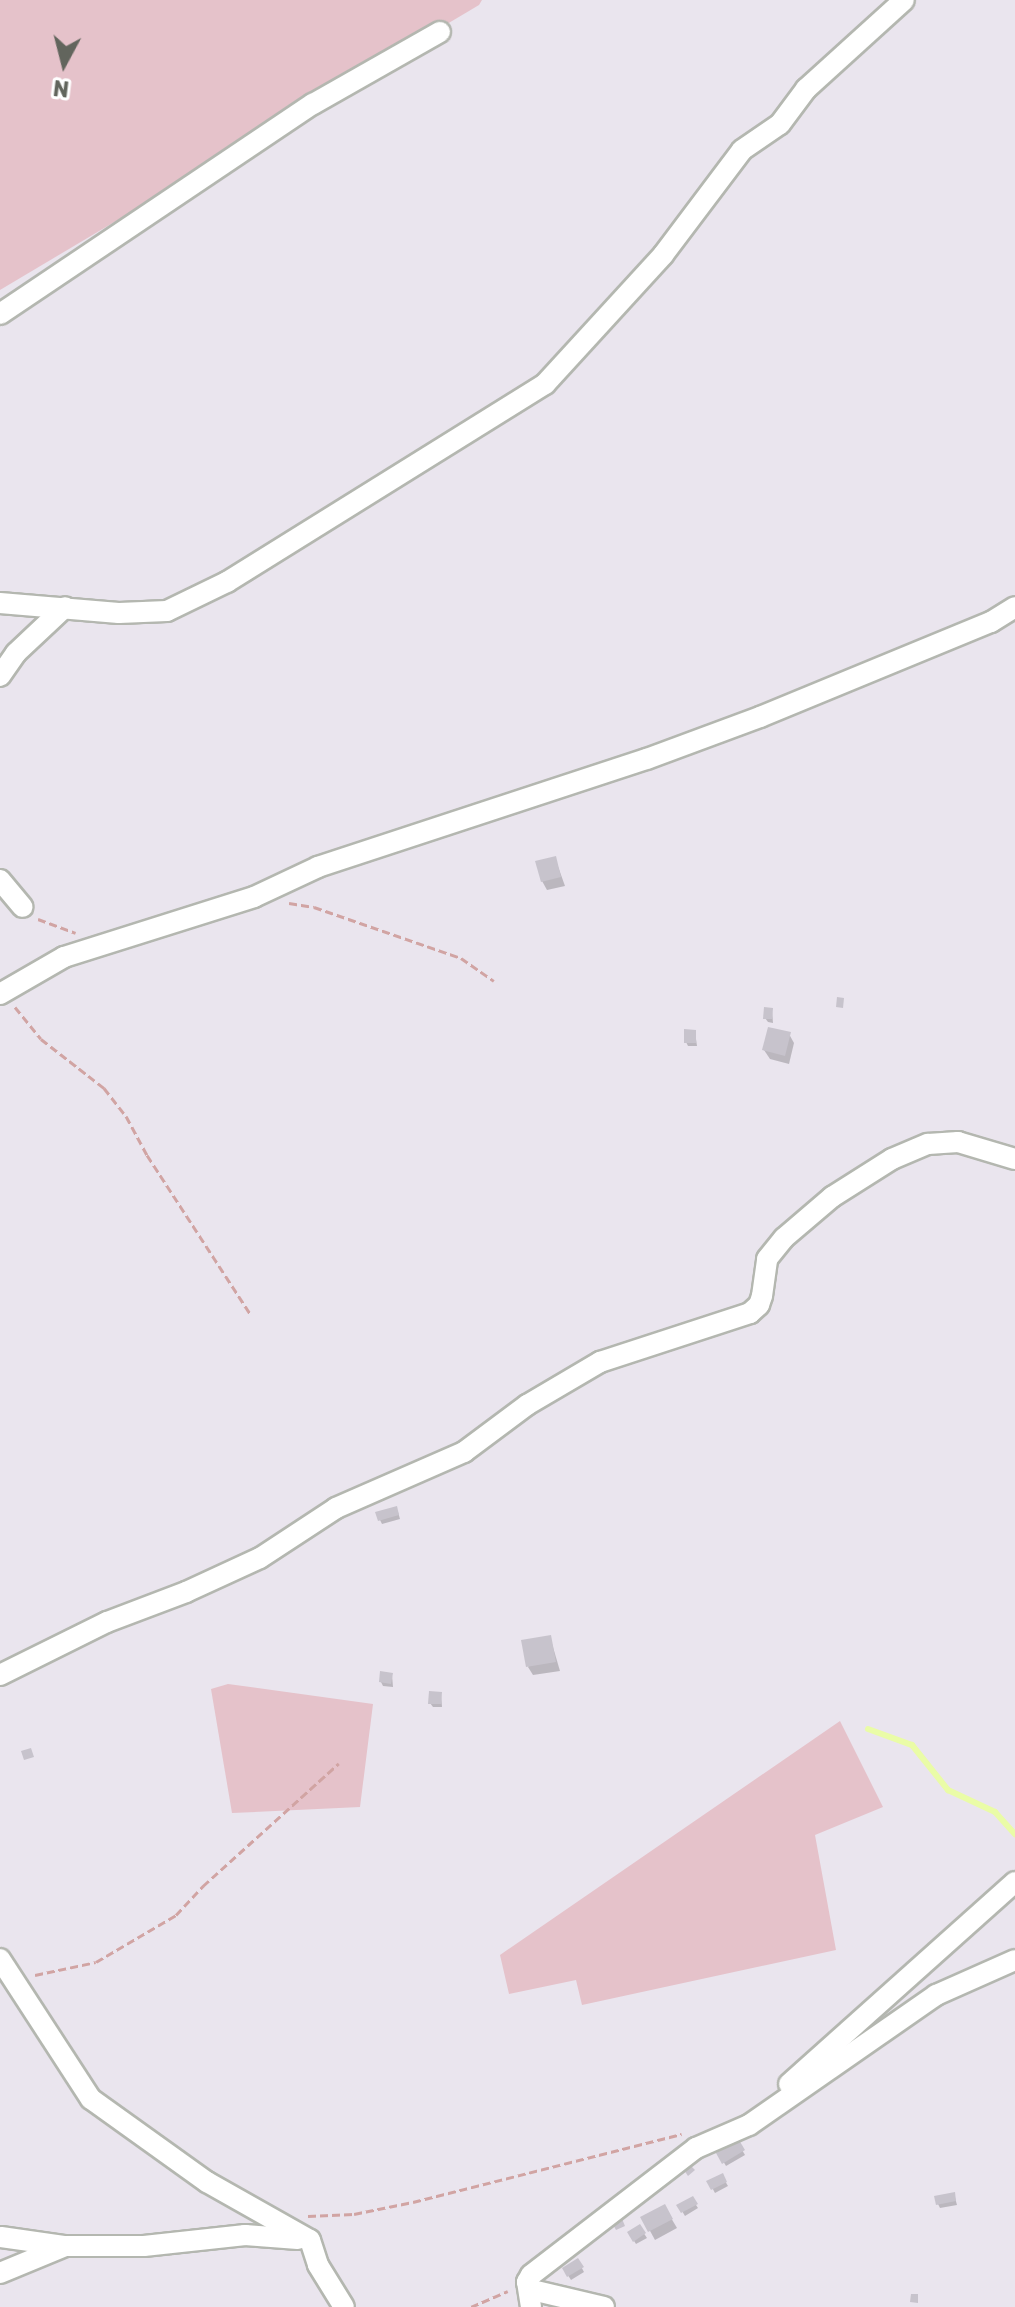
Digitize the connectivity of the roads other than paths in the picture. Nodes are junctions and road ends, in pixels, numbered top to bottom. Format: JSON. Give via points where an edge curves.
{"nodes":[{"id":1,"x":904,"y":0,"type":"edge"},
{"id":2,"x":440,"y":32,"type":"dead end"},
{"id":3,"x":0,"y":314,"type":"edge"},
{"id":4,"x":0,"y":603,"type":"edge"},
{"id":5,"x":65,"y":607,"type":"junction"},
{"id":6,"x":1015,"y":607,"type":"edge"},
{"id":7,"x":0,"y":676,"type":"edge"},
{"id":8,"x":0,"y":880,"type":"edge"},
{"id":9,"x":23,"y":907,"type":"road end"},
{"id":10,"x":0,"y":994,"type":"edge"},
{"id":11,"x":1015,"y":1159,"type":"edge"},
{"id":12,"x":0,"y":1675,"type":"edge"},
{"id":13,"x":1015,"y":1882,"type":"edge"},
{"id":14,"x":0,"y":1959,"type":"edge"},
{"id":15,"x":1015,"y":1960,"type":"edge"},
{"id":16,"x":749,"y":2125,"type":"junction"},
{"id":17,"x":1,"y":2237,"type":"edge"},
{"id":18,"x":310,"y":2240,"type":"junction"},
{"id":19,"x":65,"y":2246,"type":"junction"},
{"id":20,"x":0,"y":2273,"type":"edge"},
{"id":21,"x":527,"y":2282,"type":"junction"},
{"id":22,"x":344,"y":2307,"type":"edge"},
{"id":23,"x":531,"y":2307,"type":"edge"},
{"id":24,"x":604,"y":2307,"type":"edge"}],
"edges":[{"from":1,"to":5,"type":"street","via":[[806,89],[780,124],[742,150],[663,255],[545,384],[227,582],[167,611]]},
{"from":2,"to":3,"type":"street","via":[[313,104]]},
{"from":4,"to":5,"type":"street"},
{"from":5,"to":7,"type":"street","via":[[16,653]]},
{"from":6,"to":10,"type":"street","via":[[991,622],[760,717],[318,867],[254,897],[64,957]]},
{"from":8,"to":9,"type":"street"},
{"from":11,"to":12,"type":"street","via":[[958,1142],[928,1144],[892,1159],[832,1197],[784,1238],[767,1259],[762,1296],[750,1313],[600,1362],[527,1405],[464,1452],[336,1508],[260,1558],[107,1622]]},
{"from":13,"to":16,"type":"street","via":[[820,2060],[749,2116]]},
{"from":14,"to":18,"type":"street","via":[[91,2099],[207,2182]]},
{"from":15,"to":16,"type":"street","via":[[936,1995]]},
{"from":16,"to":21,"type":"street","via":[[696,2148]]},
{"from":17,"to":19,"type":"street"},
{"from":18,"to":19,"type":"street","via":[[245,2235],[144,2246]]},
{"from":18,"to":22,"type":"street","via":[[318,2265]]},
{"from":19,"to":20,"type":"street"},
{"from":21,"to":23,"type":"street"},
{"from":21,"to":24,"type":"street","via":[[532,2290]]}]}
